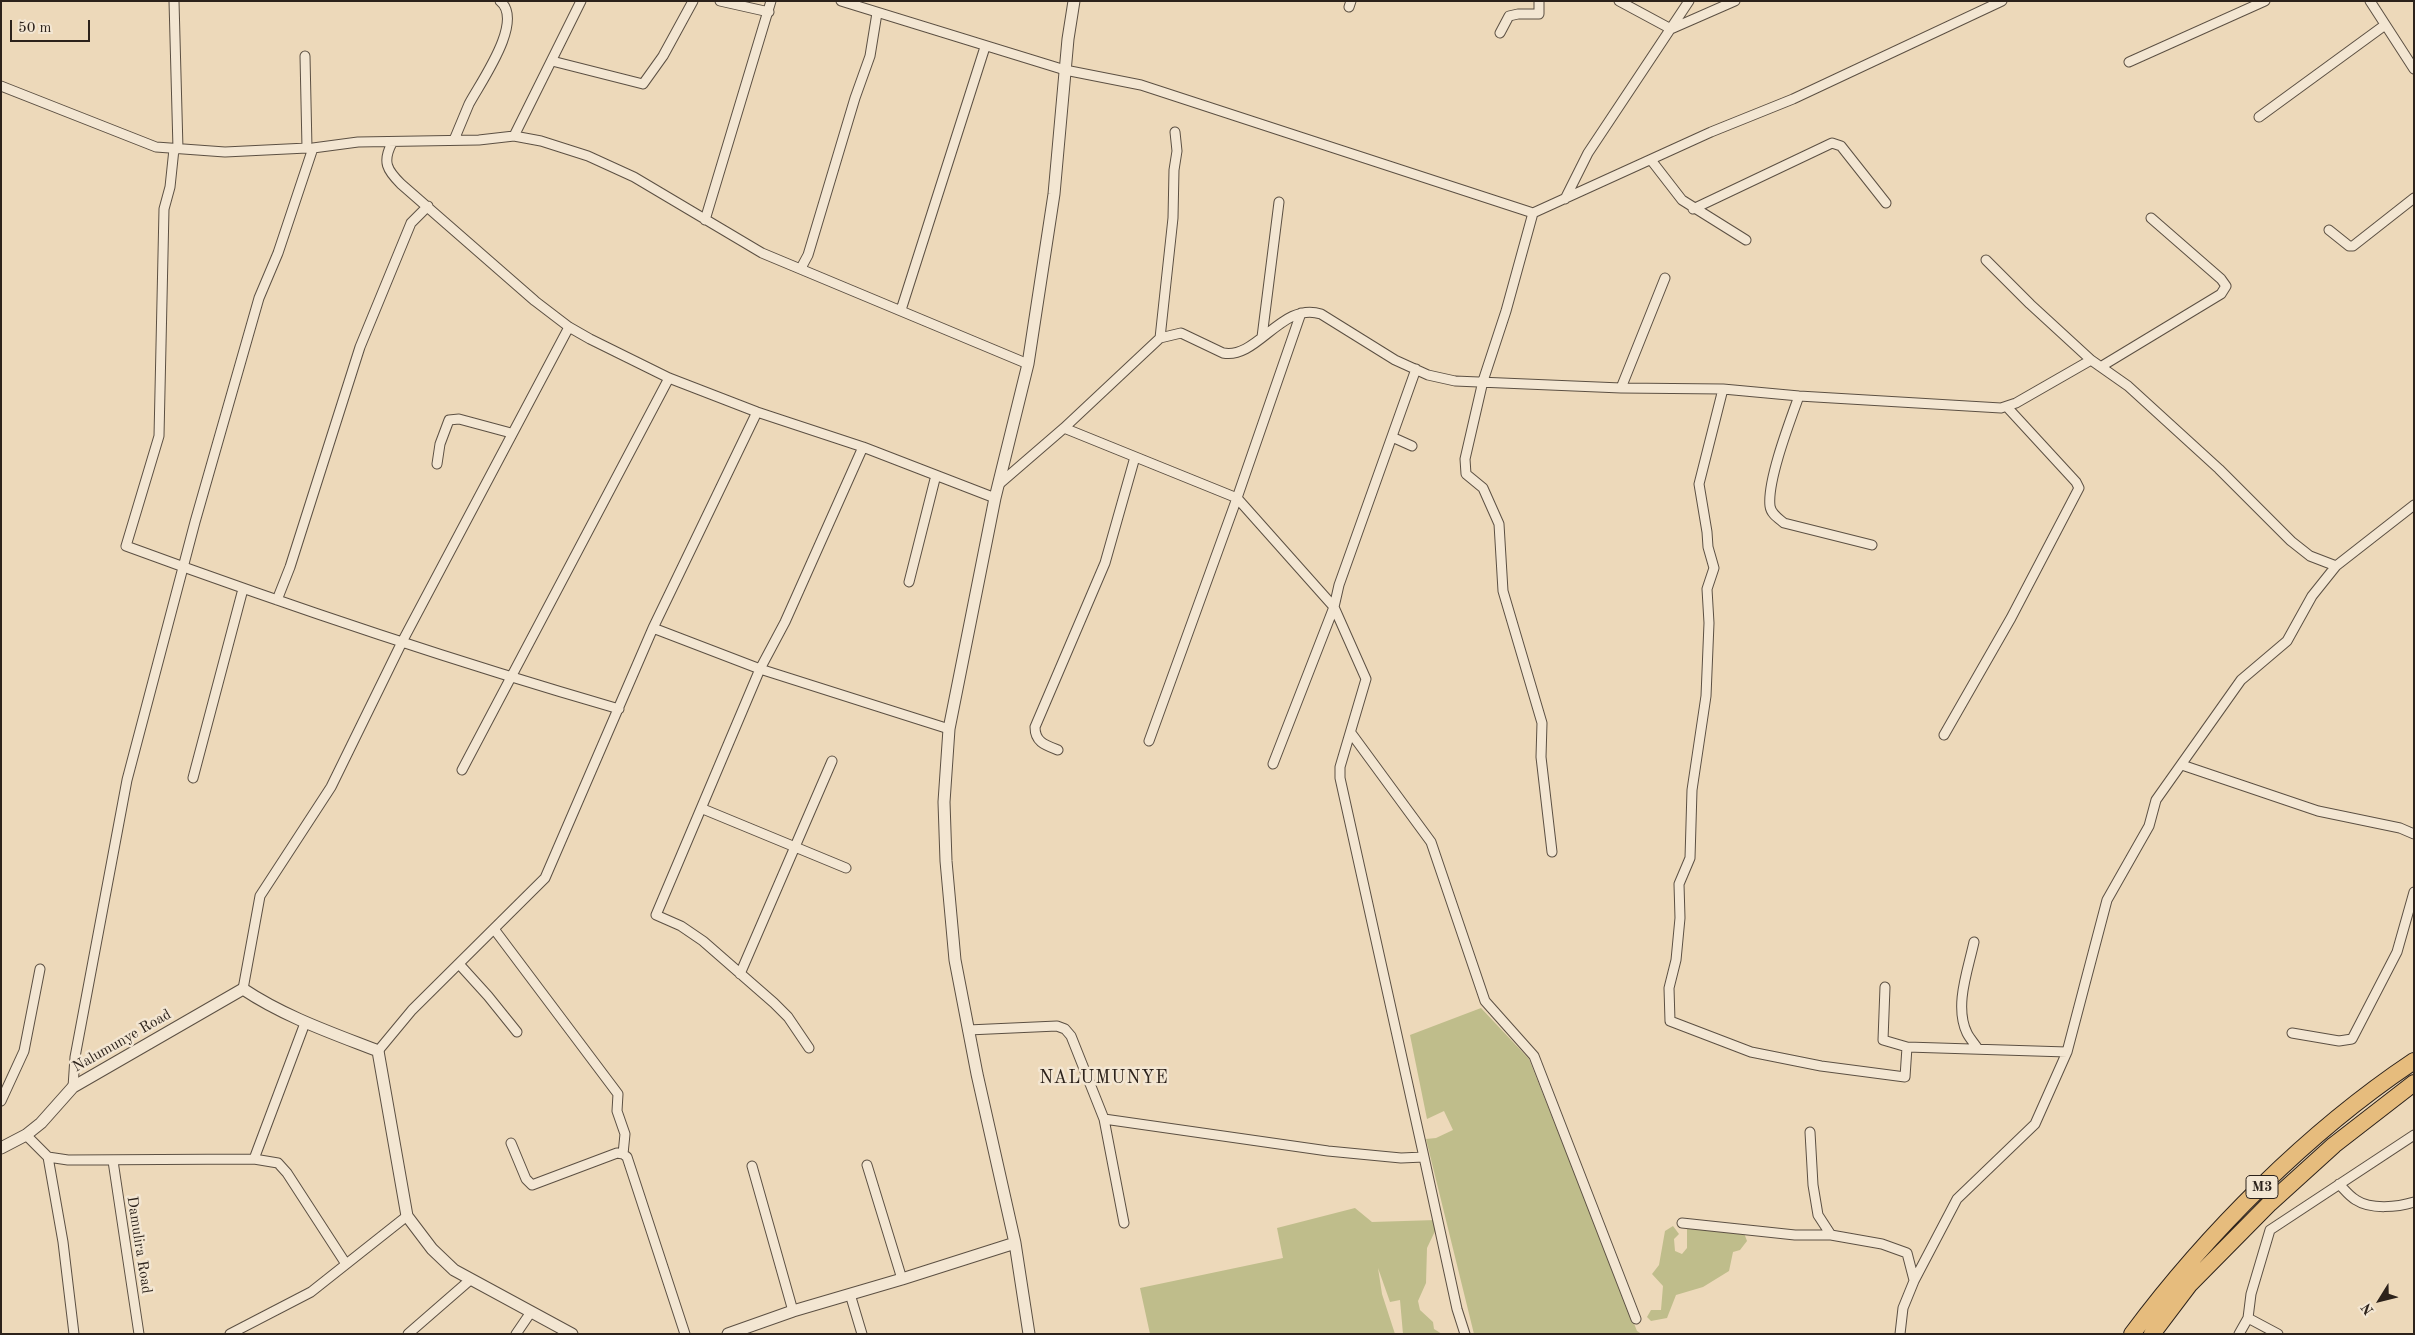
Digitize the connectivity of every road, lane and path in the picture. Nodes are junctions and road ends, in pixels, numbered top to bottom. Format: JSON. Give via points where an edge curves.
{"nodes":[{"id":1,"x":174,"y":1,"type":"edge"},
{"id":2,"x":500,"y":1,"type":"edge"},
{"id":3,"x":581,"y":1,"type":"edge"},
{"id":4,"x":693,"y":1,"type":"edge"},
{"id":5,"x":720,"y":1,"type":"edge"},
{"id":6,"x":771,"y":1,"type":"edge"},
{"id":7,"x":840,"y":1,"type":"edge"},
{"id":8,"x":1074,"y":1,"type":"edge"},
{"id":9,"x":1540,"y":1,"type":"edge"},
{"id":10,"x":1619,"y":1,"type":"edge"},
{"id":11,"x":1689,"y":1,"type":"edge"},
{"id":12,"x":1735,"y":1,"type":"edge"},
{"id":13,"x":2370,"y":1,"type":"edge"},
{"id":14,"x":1996,"y":2,"type":"edge"},
{"id":15,"x":2259,"y":2,"type":"edge"},
{"id":16,"x":867,"y":5,"type":"edge"},
{"id":17,"x":769,"y":12,"type":"junction"},
{"id":18,"x":876,"y":13,"type":"junction"},
{"id":19,"x":2385,"y":25,"type":"junction"},
{"id":20,"x":1671,"y":29,"type":"junction"},
{"id":21,"x":1500,"y":33,"type":"dead end"},
{"id":22,"x":985,"y":47,"type":"junction"},
{"id":23,"x":305,"y":56,"type":"dead end"},
{"id":24,"x":552,"y":61,"type":"junction"},
{"id":25,"x":2129,"y":62,"type":"dead end"},
{"id":26,"x":2414,"y":69,"type":"edge"},
{"id":27,"x":1064,"y":70,"type":"junction"},
{"id":28,"x":1,"y":86,"type":"edge"},
{"id":29,"x":2259,"y":116,"type":"dead end"},
{"id":30,"x":1175,"y":132,"type":"dead end"},
{"id":31,"x":514,"y":136,"type":"junction"},
{"id":32,"x":454,"y":140,"type":"junction"},
{"id":33,"x":392,"y":143,"type":"junction"},
{"id":34,"x":176,"y":149,"type":"junction"},
{"id":35,"x":1651,"y":160,"type":"junction"},
{"id":36,"x":2414,"y":198,"type":"edge"},
{"id":37,"x":1565,"y":199,"type":"junction"},
{"id":38,"x":1279,"y":202,"type":"dead end"},
{"id":39,"x":1886,"y":203,"type":"dead end"},
{"id":40,"x":428,"y":206,"type":"junction"},
{"id":41,"x":1693,"y":209,"type":"junction"},
{"id":42,"x":1533,"y":213,"type":"junction"},
{"id":43,"x":2152,"y":218,"type":"dead end"},
{"id":44,"x":705,"y":220,"type":"junction"},
{"id":45,"x":2329,"y":230,"type":"dead end"},
{"id":46,"x":1746,"y":240,"type":"dead end"},
{"id":47,"x":1986,"y":260,"type":"dead end"},
{"id":48,"x":801,"y":268,"type":"junction"},
{"id":49,"x":1665,"y":278,"type":"dead end"},
{"id":50,"x":901,"y":310,"type":"junction"},
{"id":51,"x":1301,"y":313,"type":"junction"},
{"id":52,"x":569,"y":327,"type":"junction"},
{"id":53,"x":1262,"y":337,"type":"junction"},
{"id":54,"x":1160,"y":338,"type":"junction"},
{"id":55,"x":2091,"y":360,"type":"junction"},
{"id":56,"x":1028,"y":364,"type":"junction"},
{"id":57,"x":2102,"y":366,"type":"junction"},
{"id":58,"x":1416,"y":370,"type":"junction"},
{"id":59,"x":669,"y":378,"type":"junction"},
{"id":60,"x":1483,"y":381,"type":"junction"},
{"id":61,"x":1622,"y":388,"type":"junction"},
{"id":62,"x":1723,"y":389,"type":"junction"},
{"id":63,"x":1799,"y":396,"type":"junction"},
{"id":64,"x":2007,"y":407,"type":"junction"},
{"id":65,"x":757,"y":412,"type":"junction"},
{"id":66,"x":1064,"y":428,"type":"junction"},
{"id":67,"x":510,"y":433,"type":"junction"},
{"id":68,"x":1392,"y":437,"type":"junction"},
{"id":69,"x":1412,"y":446,"type":"dead end"},
{"id":70,"x":863,"y":447,"type":"junction"},
{"id":71,"x":1135,"y":457,"type":"junction"},
{"id":72,"x":437,"y":464,"type":"dead end"},
{"id":73,"x":936,"y":475,"type":"junction"},
{"id":74,"x":998,"y":485,"type":"junction"},
{"id":75,"x":995,"y":498,"type":"junction"},
{"id":76,"x":1237,"y":498,"type":"junction"},
{"id":77,"x":2414,"y":505,"type":"edge"},
{"id":78,"x":1872,"y":545,"type":"dead end"},
{"id":79,"x":2336,"y":566,"type":"junction"},
{"id":80,"x":185,"y":567,"type":"junction"},
{"id":81,"x":909,"y":582,"type":"dead end"},
{"id":82,"x":243,"y":589,"type":"junction"},
{"id":83,"x":277,"y":600,"type":"junction"},
{"id":84,"x":1334,"y":607,"type":"junction"},
{"id":85,"x":653,"y":628,"type":"junction"},
{"id":86,"x":402,"y":642,"type":"junction"},
{"id":87,"x":760,"y":669,"type":"junction"},
{"id":88,"x":512,"y":678,"type":"junction"},
{"id":89,"x":619,"y":710,"type":"junction"},
{"id":90,"x":949,"y":729,"type":"junction"},
{"id":91,"x":1351,"y":733,"type":"junction"},
{"id":92,"x":1944,"y":735,"type":"dead end"},
{"id":93,"x":1149,"y":740,"type":"dead end"},
{"id":94,"x":1058,"y":750,"type":"dead end"},
{"id":95,"x":832,"y":761,"type":"dead end"},
{"id":96,"x":1273,"y":764,"type":"dead end"},
{"id":97,"x":2182,"y":765,"type":"junction"},
{"id":98,"x":462,"y":770,"type":"dead end"},
{"id":99,"x":193,"y":778,"type":"dead end"},
{"id":100,"x":703,"y":809,"type":"junction"},
{"id":101,"x":2414,"y":834,"type":"edge"},
{"id":102,"x":796,"y":849,"type":"junction"},
{"id":103,"x":1552,"y":852,"type":"dead end"},
{"id":104,"x":846,"y":868,"type":"dead end"},
{"id":105,"x":2414,"y":892,"type":"edge"},
{"id":106,"x":494,"y":929,"type":"junction"},
{"id":107,"x":2409,"y":929,"type":"edge"},
{"id":108,"x":1974,"y":942,"type":"dead end"},
{"id":109,"x":459,"y":964,"type":"junction"},
{"id":110,"x":40,"y":969,"type":"dead end"},
{"id":111,"x":740,"y":974,"type":"junction"},
{"id":112,"x":1885,"y":987,"type":"dead end"},
{"id":113,"x":244,"y":989,"type":"junction"},
{"id":114,"x":305,"y":1023,"type":"junction"},
{"id":115,"x":968,"y":1030,"type":"junction"},
{"id":116,"x":517,"y":1032,"type":"dead end"},
{"id":117,"x":2292,"y":1033,"type":"dead end"},
{"id":118,"x":1907,"y":1047,"type":"junction"},
{"id":119,"x":809,"y":1048,"type":"dead end"},
{"id":120,"x":1978,"y":1049,"type":"junction"},
{"id":121,"x":378,"y":1051,"type":"junction"},
{"id":122,"x":2067,"y":1052,"type":"junction"},
{"id":123,"x":2414,"y":1061,"type":"edge"},
{"id":124,"x":2414,"y":1083,"type":"edge"},
{"id":125,"x":73,"y":1087,"type":"junction"},
{"id":126,"x":1,"y":1101,"type":"edge"},
{"id":127,"x":1104,"y":1119,"type":"junction"},
{"id":128,"x":1810,"y":1132,"type":"dead end"},
{"id":129,"x":26,"y":1135,"type":"junction"},
{"id":130,"x":2414,"y":1135,"type":"edge"},
{"id":131,"x":511,"y":1143,"type":"dead end"},
{"id":132,"x":1,"y":1148,"type":"edge"},
{"id":133,"x":623,"y":1154,"type":"junction"},
{"id":134,"x":48,"y":1157,"type":"junction"},
{"id":135,"x":1424,"y":1157,"type":"junction"},
{"id":136,"x":254,"y":1159,"type":"junction"},
{"id":137,"x":112,"y":1161,"type":"junction"},
{"id":138,"x":867,"y":1165,"type":"dead end"},
{"id":139,"x":752,"y":1166,"type":"dead end"},
{"id":140,"x":2339,"y":1184,"type":"junction"},
{"id":141,"x":2414,"y":1202,"type":"edge"},
{"id":142,"x":407,"y":1216,"type":"junction"},
{"id":143,"x":1124,"y":1223,"type":"dead end"},
{"id":144,"x":1682,"y":1223,"type":"dead end"},
{"id":145,"x":1831,"y":1235,"type":"junction"},
{"id":146,"x":1015,"y":1243,"type":"junction"},
{"id":147,"x":346,"y":1264,"type":"junction"},
{"id":148,"x":470,"y":1280,"type":"junction"},
{"id":149,"x":902,"y":1280,"type":"junction"},
{"id":150,"x":1914,"y":1281,"type":"junction"},
{"id":151,"x":850,"y":1294,"type":"junction"},
{"id":152,"x":793,"y":1311,"type":"junction"},
{"id":153,"x":531,"y":1312,"type":"junction"},
{"id":154,"x":2248,"y":1318,"type":"junction"},
{"id":155,"x":1636,"y":1319,"type":"dead end"},
{"id":156,"x":732,"y":1333,"type":"edge"},
{"id":157,"x":74,"y":1334,"type":"edge"},
{"id":158,"x":138,"y":1334,"type":"edge"},
{"id":159,"x":230,"y":1334,"type":"edge"},
{"id":160,"x":408,"y":1334,"type":"edge"},
{"id":161,"x":516,"y":1334,"type":"edge"},
{"id":162,"x":572,"y":1334,"type":"edge"},
{"id":163,"x":685,"y":1334,"type":"edge"},
{"id":164,"x":862,"y":1334,"type":"edge"},
{"id":165,"x":1029,"y":1334,"type":"edge"},
{"id":166,"x":1465,"y":1334,"type":"edge"},
{"id":167,"x":1900,"y":1334,"type":"edge"},
{"id":168,"x":2132,"y":1334,"type":"edge"},
{"id":169,"x":2152,"y":1334,"type":"edge"},
{"id":170,"x":2239,"y":1334,"type":"edge"},
{"id":171,"x":2278,"y":1334,"type":"edge"}],
"edges":[{"from":1,"to":34,"type":"street"},
{"from":2,"to":32,"type":"street","via":[[507,14],[505,33]]},
{"from":3,"to":24,"type":"street"},
{"from":4,"to":24,"type":"street","via":[[663,56],[643,84]]},
{"from":5,"to":17,"type":"street"},
{"from":6,"to":17,"type":"street"},
{"from":7,"to":16,"type":"street"},
{"from":8,"to":27,"type":"street"},
{"from":9,"to":21,"type":"street","via":[[1538,14],[1509,16]]},
{"from":10,"to":20,"type":"street"},
{"from":11,"to":20,"type":"street"},
{"from":12,"to":20,"type":"street"},
{"from":13,"to":19,"type":"street"},
{"from":14,"to":35,"type":"street","via":[[1793,99]]},
{"from":15,"to":25,"type":"street"},
{"from":16,"to":18,"type":"street"},
{"from":17,"to":44,"type":"street"},
{"from":18,"to":22,"type":"street"},
{"from":18,"to":48,"type":"street","via":[[870,56],[808,255]]},
{"from":19,"to":26,"type":"street"},
{"from":19,"to":29,"type":"street"},
{"from":20,"to":37,"type":"street","via":[[1588,153]]},
{"from":22,"to":27,"type":"street"},
{"from":22,"to":50,"type":"street"},
{"from":23,"to":34,"type":"street","via":[[307,148],[225,152]]},
{"from":24,"to":31,"type":"street"},
{"from":27,"to":42,"type":"street","via":[[1141,85]]},
{"from":27,"to":56,"type":"street","via":[[1054,194]]},
{"from":28,"to":34,"type":"street","via":[[156,147]]},
{"from":30,"to":54,"type":"street","via":[[1173,218]]},
{"from":31,"to":32,"type":"street"},
{"from":31,"to":44,"type":"street","via":[[594,158],[634,176]]},
{"from":32,"to":33,"type":"street"},
{"from":33,"to":40,"type":"street","via":[[388,171]]},
{"from":33,"to":80,"type":"street","via":[[358,142],[313,148],[259,298]]},
{"from":34,"to":80,"type":"street","via":[[164,210],[159,436],[126,546]]},
{"from":35,"to":37,"type":"street"},
{"from":35,"to":41,"type":"street","via":[[1677,195]]},
{"from":36,"to":45,"type":"street","via":[[2353,246]]},
{"from":37,"to":42,"type":"street"},
{"from":38,"to":53,"type":"street"},
{"from":39,"to":41,"type":"street","via":[[1836,142]]},
{"from":40,"to":52,"type":"street","via":[[488,262]]},
{"from":40,"to":83,"type":"street","via":[[411,223],[360,347]]},
{"from":41,"to":46,"type":"street"},
{"from":42,"to":60,"type":"street"},
{"from":43,"to":57,"type":"street","via":[[2226,286],[2221,294]]},
{"from":44,"to":48,"type":"street","via":[[748,246]]},
{"from":47,"to":55,"type":"street"},
{"from":48,"to":50,"type":"street"},
{"from":49,"to":61,"type":"street"},
{"from":50,"to":56,"type":"street"},
{"from":51,"to":53,"type":"street","via":[[1275,326]]},
{"from":51,"to":58,"type":"street","via":[[1314,311],[1321,314],[1372,347]]},
{"from":51,"to":76,"type":"street"},
{"from":52,"to":59,"type":"street"},
{"from":52,"to":67,"type":"street"},
{"from":53,"to":54,"type":"street","via":[[1239,353],[1230,355],[1181,333]]},
{"from":54,"to":66,"type":"street"},
{"from":55,"to":57,"type":"street"},
{"from":55,"to":64,"type":"street"},
{"from":56,"to":74,"type":"street"},
{"from":57,"to":79,"type":"street","via":[[2218,469],[2291,542],[2310,556]]},
{"from":58,"to":60,"type":"street","via":[[1440,378]]},
{"from":58,"to":68,"type":"street"},
{"from":59,"to":65,"type":"street"},
{"from":59,"to":88,"type":"street"},
{"from":60,"to":61,"type":"street"},
{"from":60,"to":103,"type":"street","via":[[1466,459],[1466,474],[1483,488],[1499,524],[1503,591],[1542,722],[1541,757]]},
{"from":61,"to":62,"type":"street"},
{"from":62,"to":63,"type":"street"},
{"from":62,"to":118,"type":"street","via":[[1699,484],[1714,568],[1707,589],[1706,696],[1692,790],[1690,858],[1679,884],[1680,918],[1676,960],[1669,988],[1670,1021],[1750,1052],[1905,1078]]},
{"from":63,"to":64,"type":"street"},
{"from":63,"to":78,"type":"street","via":[[1771,490],[1770,506],[1774,515],[1784,523]]},
{"from":64,"to":92,"type":"street","via":[[2079,488],[2011,618]]},
{"from":65,"to":70,"type":"street"},
{"from":65,"to":85,"type":"street"},
{"from":66,"to":71,"type":"street"},
{"from":66,"to":74,"type":"street"},
{"from":67,"to":72,"type":"street","via":[[459,419],[449,420]]},
{"from":67,"to":86,"type":"street"},
{"from":68,"to":69,"type":"street"},
{"from":68,"to":84,"type":"street"},
{"from":70,"to":73,"type":"street"},
{"from":70,"to":87,"type":"street","via":[[785,622]]},
{"from":71,"to":76,"type":"street"},
{"from":71,"to":94,"type":"street","via":[[1105,563],[1035,727],[1041,743]]},
{"from":73,"to":75,"type":"street"},
{"from":73,"to":81,"type":"street"},
{"from":74,"to":75,"type":"street"},
{"from":75,"to":90,"type":"street"},
{"from":76,"to":84,"type":"street"},
{"from":76,"to":93,"type":"street"},
{"from":77,"to":79,"type":"street"},
{"from":79,"to":97,"type":"street","via":[[2312,596],[2287,641],[2240,680]]},
{"from":80,"to":82,"type":"street"},
{"from":80,"to":125,"type":"street","via":[[127,780],[75,1057]]},
{"from":82,"to":83,"type":"street"},
{"from":82,"to":99,"type":"street"},
{"from":83,"to":86,"type":"street"},
{"from":84,"to":91,"type":"street","via":[[1366,679]]},
{"from":84,"to":96,"type":"street"},
{"from":85,"to":87,"type":"street"},
{"from":85,"to":89,"type":"street"},
{"from":86,"to":88,"type":"street"},
{"from":86,"to":113,"type":"street","via":[[331,787],[260,896]]},
{"from":87,"to":90,"type":"street"},
{"from":87,"to":100,"type":"street"},
{"from":88,"to":89,"type":"street"},
{"from":88,"to":98,"type":"street"},
{"from":89,"to":106,"type":"street","via":[[545,878]]},
{"from":90,"to":115,"type":"street","via":[[944,802],[946,861],[955,960]]},
{"from":91,"to":135,"type":"street","via":[[1340,767],[1340,778]]},
{"from":91,"to":155,"type":"street","via":[[1431,842],[1485,1001],[1534,1056]]},
{"from":95,"to":102,"type":"street"},
{"from":97,"to":101,"type":"street","via":[[2318,811],[2400,828]]},
{"from":97,"to":122,"type":"street","via":[[2156,800],[2149,826],[2107,900]]},
{"from":100,"to":102,"type":"street"},
{"from":100,"to":111,"type":"street","via":[[656,915],[694,934]]},
{"from":102,"to":104,"type":"street"},
{"from":102,"to":111,"type":"street"},
{"from":105,"to":107,"type":"street"},
{"from":106,"to":109,"type":"street"},
{"from":106,"to":133,"type":"street","via":[[618,1094],[617,1110],[625,1134]]},
{"from":107,"to":117,"type":"street","via":[[2352,1039],[2339,1041]]},
{"from":108,"to":120,"type":"street","via":[[1962,1010],[1967,1033]]},
{"from":109,"to":116,"type":"street"},
{"from":109,"to":121,"type":"street","via":[[412,1010]]},
{"from":110,"to":126,"type":"street","via":[[24,1051]]},
{"from":111,"to":119,"type":"street","via":[[788,1017]]},
{"from":112,"to":118,"type":"street","via":[[1882,1040]]},
{"from":113,"to":114,"type":"street","via":[[268,1006]]},
{"from":113,"to":125,"type":"street","name":"Nalumunye Road"},
{"from":114,"to":121,"type":"street"},
{"from":114,"to":136,"type":"street"},
{"from":115,"to":127,"type":"street","via":[[1056,1026],[1065,1029],[1071,1036]]},
{"from":115,"to":146,"type":"street"},
{"from":118,"to":120,"type":"street"},
{"from":120,"to":122,"type":"street"},
{"from":121,"to":142,"type":"street"},
{"from":122,"to":150,"type":"street","via":[[2035,1124],[1957,1200]]},
{"from":123,"to":168,"type":"highway","number":"M3","via":[[2338,1118],[2258,1190],[2165,1288]]},
{"from":124,"to":169,"type":"highway","number":"M3","via":[[2334,1145],[2270,1203],[2189,1286]]},
{"from":125,"to":129,"type":"street","name":"Nalumunye Road"},
{"from":127,"to":135,"type":"street","via":[[1328,1151]]},
{"from":127,"to":143,"type":"street"},
{"from":128,"to":145,"type":"street","via":[[1818,1215]]},
{"from":129,"to":132,"type":"street","name":"Nalumunye Road"},
{"from":129,"to":134,"type":"street"},
{"from":130,"to":140,"type":"street"},
{"from":131,"to":133,"type":"street","via":[[526,1179],[532,1185],[617,1153]]},
{"from":133,"to":163,"type":"street","via":[[631,1162]]},
{"from":134,"to":137,"type":"street"},
{"from":134,"to":157,"type":"street"},
{"from":135,"to":166,"type":"street"},
{"from":136,"to":137,"type":"street"},
{"from":136,"to":147,"type":"street","via":[[271,1161],[282,1167]]},
{"from":137,"to":158,"type":"street","name":"Damulira Road"},
{"from":138,"to":149,"type":"street"},
{"from":139,"to":152,"type":"street"},
{"from":140,"to":141,"type":"street","via":[[2357,1201],[2366,1204],[2402,1206]]},
{"from":140,"to":154,"type":"street","via":[[2270,1230],[2251,1294]]},
{"from":142,"to":147,"type":"street"},
{"from":142,"to":148,"type":"street","via":[[432,1249]]},
{"from":144,"to":145,"type":"street","via":[[1795,1235]]},
{"from":145,"to":150,"type":"street","via":[[1882,1244],[1907,1253]]},
{"from":146,"to":149,"type":"street"},
{"from":146,"to":165,"type":"street"},
{"from":147,"to":159,"type":"street","via":[[311,1292]]},
{"from":148,"to":153,"type":"street"},
{"from":148,"to":160,"type":"street"},
{"from":149,"to":151,"type":"street"},
{"from":150,"to":167,"type":"street","via":[[1903,1308]]},
{"from":151,"to":152,"type":"street"},
{"from":151,"to":164,"type":"street"},
{"from":152,"to":156,"type":"street"},
{"from":153,"to":161,"type":"street"},
{"from":153,"to":162,"type":"street"},
{"from":154,"to":170,"type":"street"},
{"from":154,"to":171,"type":"street"}]}
